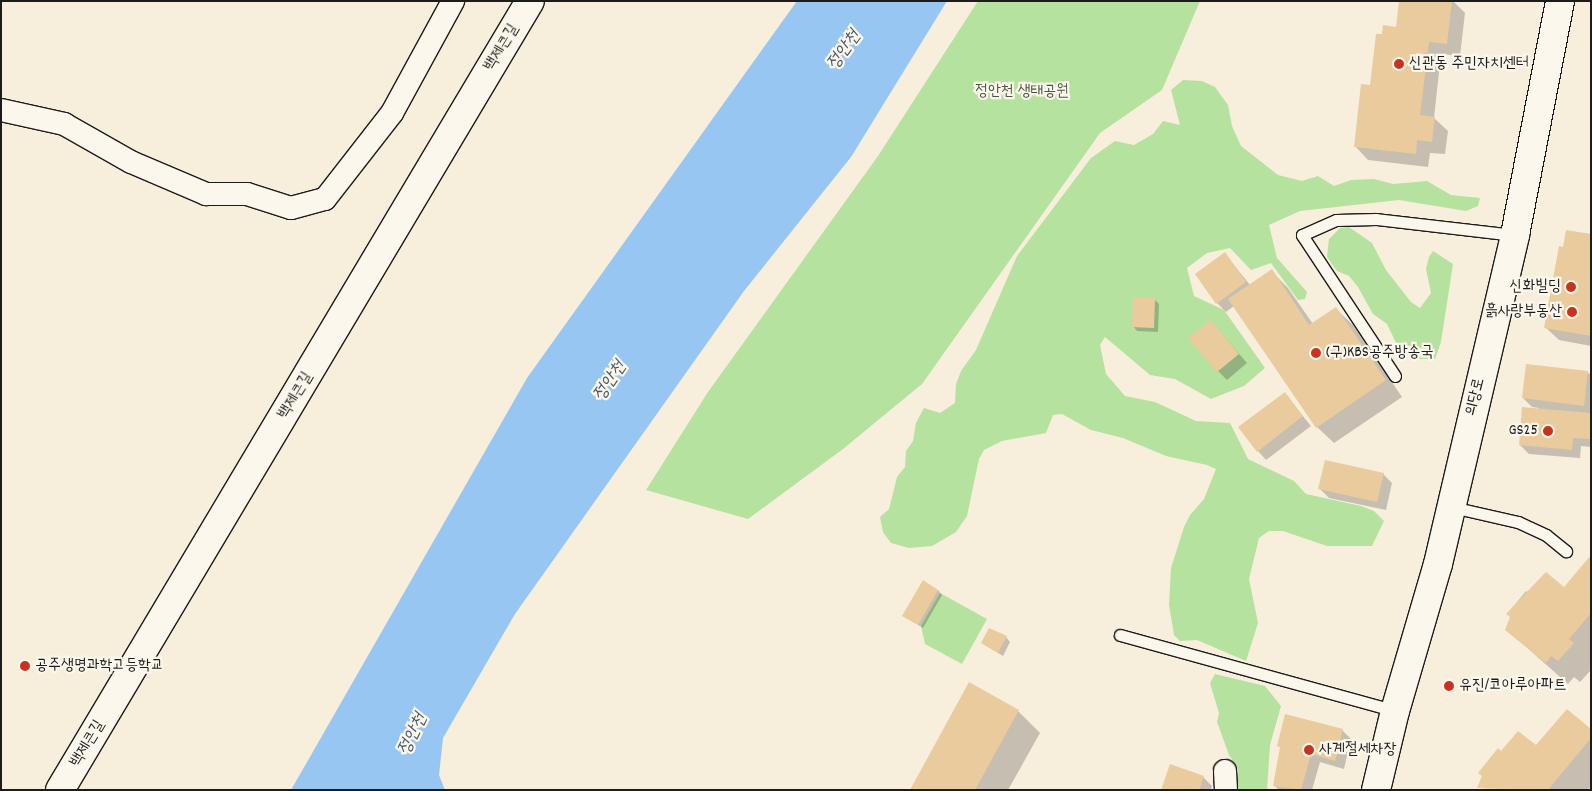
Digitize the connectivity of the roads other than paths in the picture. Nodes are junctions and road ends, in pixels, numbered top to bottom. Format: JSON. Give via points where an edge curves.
{"nodes":[{"id":1,"x":453,"y":1,"type":"edge"},
{"id":2,"x":530,"y":1,"type":"edge"},
{"id":3,"x":1560,"y":1,"type":"edge"},
{"id":4,"x":1,"y":110,"type":"edge"},
{"id":5,"x":1515,"y":235,"type":"junction"},
{"id":6,"x":1395,"y":376,"type":"dead end"},
{"id":7,"x":1450,"y":507,"type":"junction"},
{"id":8,"x":1566,"y":551,"type":"dead end"},
{"id":9,"x":1120,"y":635,"type":"dead end"},
{"id":10,"x":1395,"y":711,"type":"junction"},
{"id":11,"x":60,"y":790,"type":"edge"},
{"id":12,"x":1376,"y":790,"type":"edge"}],
"edges":[{"from":1,"to":4,"type":"street","via":[[392,112],[325,199],[291,208],[247,194],[206,194],[131,162],[64,124]]},
{"from":2,"to":11,"type":"main road","name":"백제큰길"},
{"from":3,"to":5,"type":"main road","name":"의당로"},
{"from":5,"to":6,"type":"lane","via":[[1376,219],[1336,220],[1302,235]]},
{"from":5,"to":7,"type":"main road","name":"의당로"},
{"from":7,"to":8,"type":"lane","via":[[1518,522],[1546,535]]},
{"from":7,"to":10,"type":"main road","name":"의당로","via":[[1438,564]]},
{"from":9,"to":10,"type":"lane"},
{"from":10,"to":12,"type":"main road","name":"의당로"}]}
